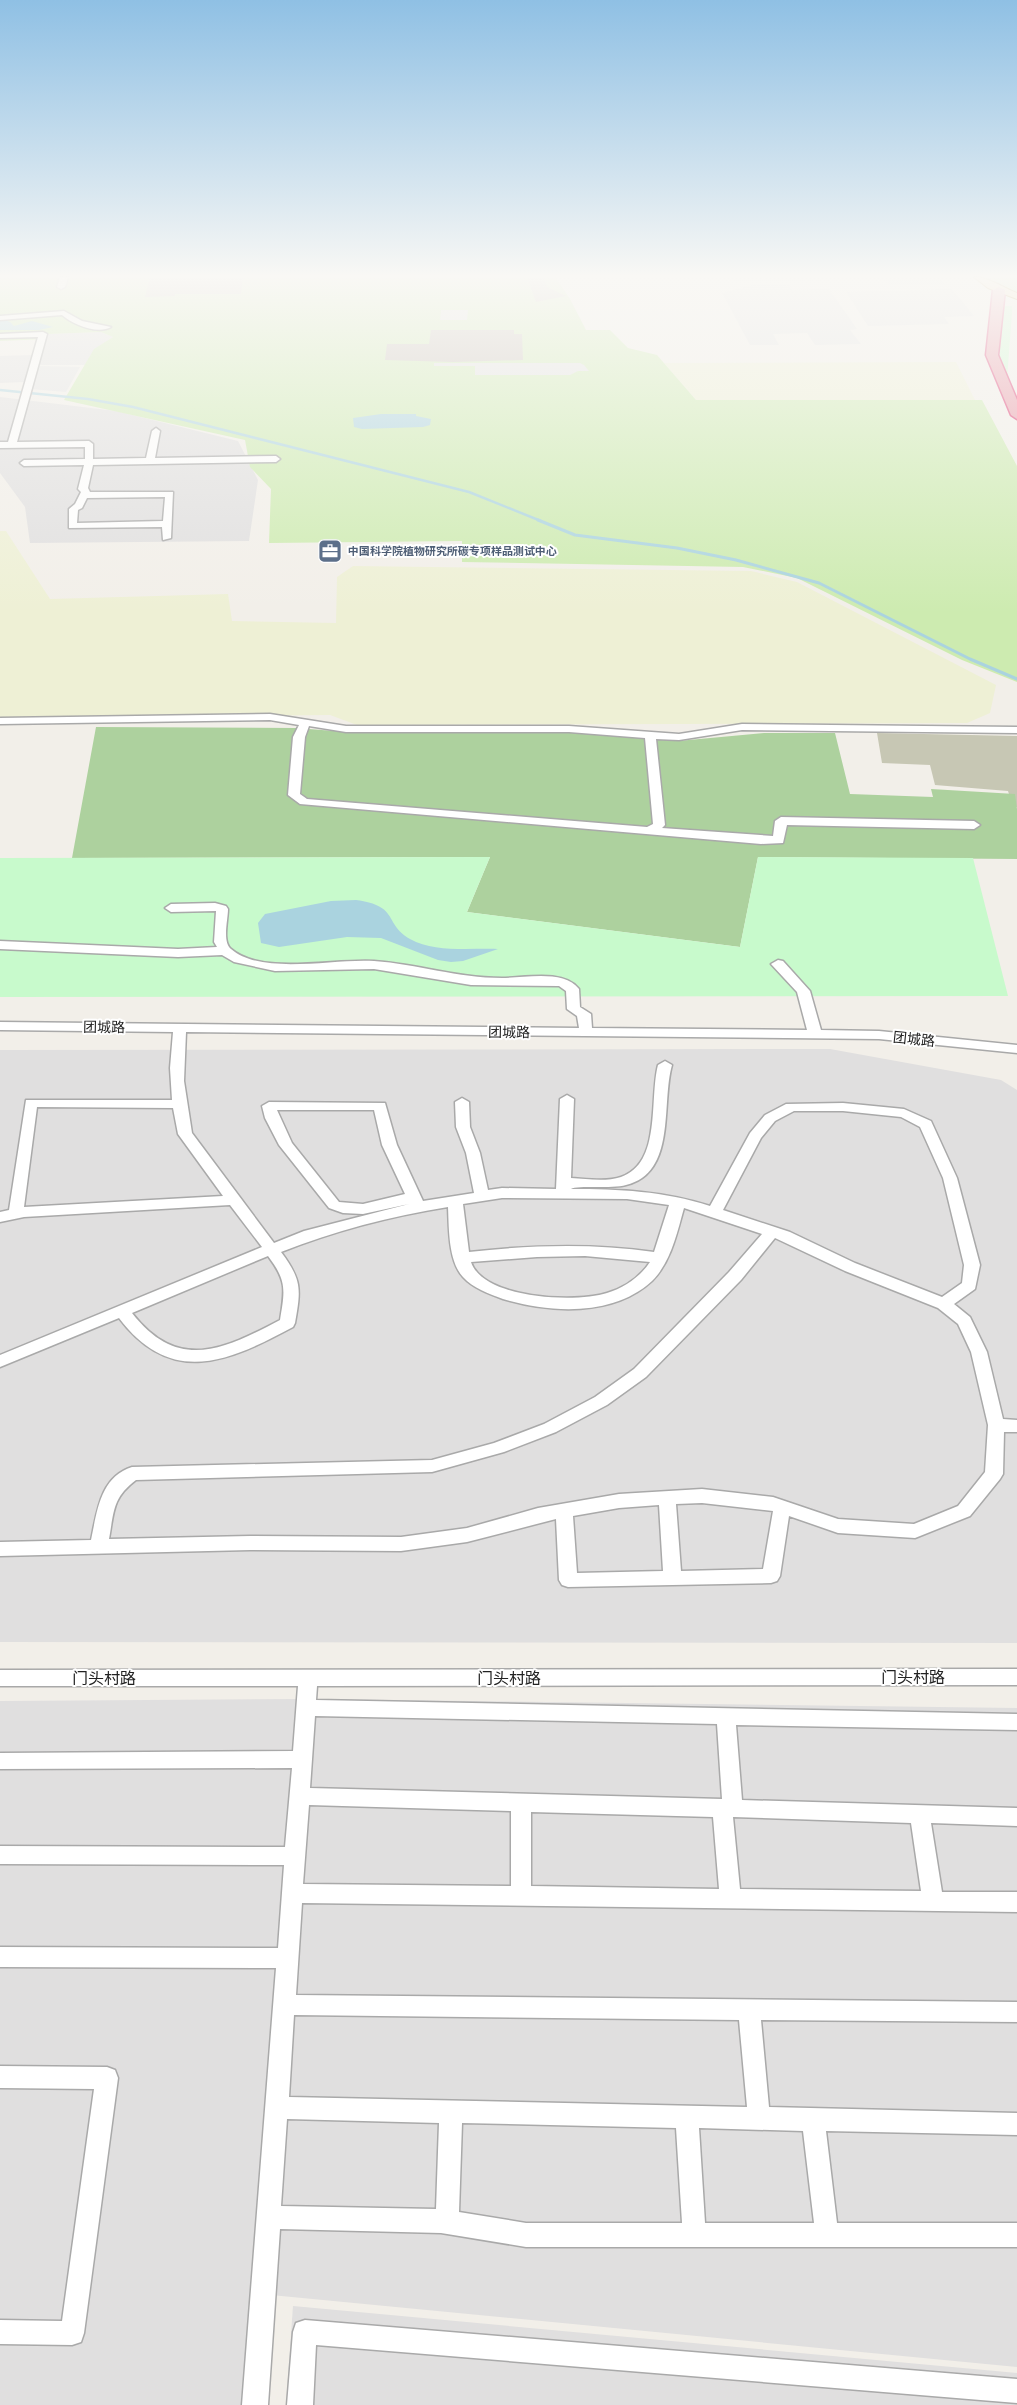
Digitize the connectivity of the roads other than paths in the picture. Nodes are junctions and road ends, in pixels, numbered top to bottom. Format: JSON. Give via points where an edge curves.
{"nodes":[{"id":1,"x":27,"y":389,"type":"edge"},
{"id":2,"x":1006,"y":389,"type":"edge"},
{"id":3,"x":1017,"y":415,"type":"edge"},
{"id":4,"x":156,"y":431,"type":"dead end"},
{"id":5,"x":0,"y":445,"type":"edge"},
{"id":6,"x":12,"y":445,"type":"junction"},
{"id":7,"x":276,"y":459,"type":"dead end"},
{"id":8,"x":89,"y":461,"type":"junction"},
{"id":9,"x":150,"y":462,"type":"junction"},
{"id":10,"x":24,"y":463,"type":"dead end"},
{"id":11,"x":84,"y":495,"type":"junction"},
{"id":12,"x":167,"y":524,"type":"junction"},
{"id":13,"x":166,"y":538,"type":"dead end"},
{"id":14,"x":0,"y":720,"type":"edge"},
{"id":15,"x":305,"y":723,"type":"junction"},
{"id":16,"x":1017,"y":730,"type":"edge"},
{"id":17,"x":652,"y":736,"type":"junction"},
{"id":18,"x":974,"y":825,"type":"dead end"},
{"id":19,"x":650,"y":830,"type":"junction"},
{"id":20,"x":172,"y":908,"type":"dead end"},
{"id":21,"x":0,"y":945,"type":"edge"},
{"id":22,"x":225,"y":951,"type":"junction"},
{"id":23,"x":778,"y":964,"type":"dead end"},
{"id":24,"x":0,"y":1026,"type":"edge"},
{"id":25,"x":180,"y":1028,"type":"junction"},
{"id":26,"x":586,"y":1032,"type":"junction"},
{"id":27,"x":815,"y":1035,"type":"junction"},
{"id":28,"x":1017,"y":1049,"type":"edge"},
{"id":29,"x":665,"y":1065,"type":"dead end"},
{"id":30,"x":567,"y":1099,"type":"dead end"},
{"id":31,"x":462,"y":1102,"type":"dead end"},
{"id":32,"x":179,"y":1104,"type":"junction"},
{"id":33,"x":563,"y":1188,"type":"junction"},
{"id":34,"x":482,"y":1197,"type":"junction"},
{"id":35,"x":234,"y":1200,"type":"junction"},
{"id":36,"x":678,"y":1201,"type":"junction"},
{"id":37,"x":416,"y":1202,"type":"junction"},
{"id":38,"x":455,"y":1202,"type":"junction"},
{"id":39,"x":16,"y":1213,"type":"junction"},
{"id":40,"x":714,"y":1213,"type":"junction"},
{"id":41,"x":0,"y":1216,"type":"edge"},
{"id":42,"x":772,"y":1232,"type":"junction"},
{"id":43,"x":272,"y":1250,"type":"junction"},
{"id":44,"x":463,"y":1258,"type":"junction"},
{"id":45,"x":658,"y":1258,"type":"junction"},
{"id":46,"x":944,"y":1304,"type":"junction"},
{"id":47,"x":122,"y":1311,"type":"junction"},
{"id":48,"x":0,"y":1361,"type":"edge"},
{"id":49,"x":996,"y":1426,"type":"junction"},
{"id":50,"x":1017,"y":1426,"type":"edge"},
{"id":51,"x":667,"y":1498,"type":"junction"},
{"id":52,"x":782,"y":1507,"type":"junction"},
{"id":53,"x":564,"y":1511,"type":"junction"},
{"id":54,"x":99,"y":1547,"type":"junction"},
{"id":55,"x":0,"y":1549,"type":"edge"},
{"id":56,"x":673,"y":1578,"type":"junction"},
{"id":57,"x":1017,"y":1677,"type":"edge"},
{"id":58,"x":0,"y":1678,"type":"edge"},
{"id":59,"x":308,"y":1678,"type":"junction"},
{"id":60,"x":306,"y":1708,"type":"junction"},
{"id":61,"x":726,"y":1716,"type":"junction"},
{"id":62,"x":1017,"y":1722,"type":"edge"},
{"id":63,"x":302,"y":1759,"type":"junction"},
{"id":64,"x":0,"y":1761,"type":"edge"},
{"id":65,"x":300,"y":1796,"type":"junction"},
{"id":66,"x":521,"y":1802,"type":"junction"},
{"id":67,"x":728,"y":1808,"type":"junction"},
{"id":68,"x":920,"y":1815,"type":"junction"},
{"id":69,"x":1017,"y":1817,"type":"edge"},
{"id":70,"x":0,"y":1855,"type":"edge"},
{"id":71,"x":295,"y":1856,"type":"junction"},
{"id":72,"x":293,"y":1893,"type":"junction"},
{"id":73,"x":521,"y":1896,"type":"junction"},
{"id":74,"x":730,"y":1899,"type":"junction"},
{"id":75,"x":933,"y":1899,"type":"junction"},
{"id":76,"x":1017,"y":1902,"type":"edge"},
{"id":77,"x":0,"y":1957,"type":"edge"},
{"id":78,"x":288,"y":1958,"type":"junction"},
{"id":79,"x":284,"y":2005,"type":"junction"},
{"id":80,"x":749,"y":2009,"type":"junction"},
{"id":81,"x":1017,"y":2012,"type":"edge"},
{"id":82,"x":0,"y":2077,"type":"edge"},
{"id":83,"x":277,"y":2108,"type":"junction"},
{"id":84,"x":451,"y":2112,"type":"junction"},
{"id":85,"x":687,"y":2117,"type":"junction"},
{"id":86,"x":759,"y":2117,"type":"junction"},
{"id":87,"x":813,"y":2120,"type":"junction"},
{"id":88,"x":1017,"y":2124,"type":"edge"},
{"id":89,"x":269,"y":2217,"type":"junction"},
{"id":90,"x":447,"y":2222,"type":"junction"},
{"id":91,"x":1017,"y":2234,"type":"edge"},
{"id":92,"x":694,"y":2235,"type":"junction"},
{"id":93,"x":827,"y":2235,"type":"junction"},
{"id":94,"x":0,"y":2332,"type":"edge"},
{"id":95,"x":1017,"y":2391,"type":"edge"},
{"id":96,"x":255,"y":2405,"type":"edge"},
{"id":97,"x":300,"y":2405,"type":"edge"}],
"edges":[{"from":1,"to":6,"type":"street"},
{"from":2,"to":3,"type":"highway"},
{"from":4,"to":9,"type":"street"},
{"from":5,"to":6,"type":"street"},
{"from":6,"to":8,"type":"street","via":[[89,444]]},
{"from":7,"to":9,"type":"street"},
{"from":8,"to":9,"type":"street"},
{"from":8,"to":10,"type":"street"},
{"from":8,"to":11,"type":"street"},
{"from":11,"to":12,"type":"street","via":[[170,494]]},
{"from":11,"to":12,"type":"street","via":[[74,509],[72,526]]},
{"from":12,"to":13,"type":"street"},
{"from":14,"to":15,"type":"street","via":[[270,718]]},
{"from":15,"to":17,"type":"street","via":[[346,729],[570,729]]},
{"from":15,"to":19,"type":"street","via":[[299,736],[294,795],[304,802],[594,828]]},
{"from":16,"to":17,"type":"street","via":[[742,727],[679,737]]},
{"from":17,"to":19,"type":"street","via":[[650,745],[659,825]]},
{"from":18,"to":19,"type":"street","via":[[782,821],[779,840]]},
{"from":20,"to":22,"type":"street","via":[[222,909],[220,942]]},
{"from":21,"to":22,"type":"street","via":[[178,953]]},
{"from":22,"to":26,"type":"street","via":[[232,957],[268,965],[372,965],[473,982],[562,982],[572,989],[574,1009],[584,1014]]},
{"from":23,"to":27,"type":"street","via":[[803,991]]},
{"from":24,"to":25,"type":"street","name":"团城路"},
{"from":25,"to":26,"type":"street","name":"团城路"},
{"from":25,"to":32,"type":"street","via":[[176,1051]]},
{"from":26,"to":27,"type":"street","name":"团城路"},
{"from":27,"to":28,"type":"street","name":"团城路","via":[[879,1035]]},
{"from":29,"to":33,"type":"street","via":[[660,1087],[658,1135],[653,1154],[640,1173],[626,1181]]},
{"from":30,"to":33,"type":"street"},
{"from":31,"to":34,"type":"street","via":[[463,1128],[473,1154]]},
{"from":32,"to":35,"type":"street","via":[[185,1134]]},
{"from":32,"to":39,"type":"street","via":[[31,1103]]},
{"from":33,"to":34,"type":"street"},
{"from":33,"to":36,"type":"street"},
{"from":34,"to":38,"type":"street"},
{"from":35,"to":39,"type":"street"},
{"from":35,"to":43,"type":"street"},
{"from":36,"to":40,"type":"street"},
{"from":36,"to":45,"type":"street"},
{"from":37,"to":37,"type":"street","via":[[387,1141],[380,1106],[269,1106],[277,1131],[334,1205],[354,1210]]},
{"from":37,"to":38,"type":"street"},
{"from":37,"to":43,"type":"street","via":[[309,1235]]},
{"from":38,"to":44,"type":"street"},
{"from":39,"to":41,"type":"street"},
{"from":40,"to":42,"type":"street"},
{"from":40,"to":46,"type":"street","via":[[754,1136],[770,1118],[791,1107],[843,1107],[904,1113],[926,1124],[950,1178],[972,1265],[969,1286]]},
{"from":42,"to":46,"type":"street"},
{"from":42,"to":54,"type":"street","via":[[735,1276],[640,1373],[601,1401],[550,1428],[498,1448],[432,1466],[132,1474],[116,1486],[107,1503]]},
{"from":43,"to":47,"type":"street","via":[[205,1274]]},
{"from":43,"to":47,"type":"street","via":[[288,1272],[292,1294],[287,1323],[257,1339],[197,1358],[167,1352],[144,1340]]},
{"from":44,"to":45,"type":"street","via":[[587,1249]]},
{"from":44,"to":45,"type":"street","via":[[467,1272],[491,1290],[519,1299],[556,1302],[612,1298],[632,1288],[654,1268]]},
{"from":46,"to":49,"type":"street","via":[[964,1321],[979,1352]]},
{"from":47,"to":48,"type":"street"},
{"from":49,"to":50,"type":"street"},
{"from":49,"to":52,"type":"street","via":[[994,1474],[964,1511],[915,1531],[838,1526]]},
{"from":51,"to":52,"type":"street","via":[[702,1496]]},
{"from":51,"to":53,"type":"street","via":[[619,1501]]},
{"from":51,"to":56,"type":"street"},
{"from":52,"to":56,"type":"street","via":[[771,1576]]},
{"from":53,"to":54,"type":"street","via":[[467,1535],[401,1544]]},
{"from":53,"to":56,"type":"street","via":[[568,1580]]},
{"from":54,"to":55,"type":"street"},
{"from":57,"to":59,"type":"street","name":"门头村路"},
{"from":58,"to":59,"type":"street","name":"门头村路"},
{"from":59,"to":60,"type":"street"},
{"from":60,"to":61,"type":"street"},
{"from":60,"to":63,"type":"street"},
{"from":61,"to":62,"type":"street"},
{"from":61,"to":67,"type":"street"},
{"from":63,"to":64,"type":"street"},
{"from":63,"to":65,"type":"street"},
{"from":65,"to":66,"type":"street"},
{"from":65,"to":71,"type":"street"},
{"from":66,"to":67,"type":"street"},
{"from":66,"to":73,"type":"street"},
{"from":67,"to":68,"type":"street"},
{"from":67,"to":74,"type":"street"},
{"from":68,"to":69,"type":"street"},
{"from":68,"to":75,"type":"street"},
{"from":70,"to":71,"type":"street"},
{"from":71,"to":72,"type":"street"},
{"from":72,"to":73,"type":"street"},
{"from":72,"to":78,"type":"street"},
{"from":73,"to":74,"type":"street"},
{"from":74,"to":75,"type":"street"},
{"from":75,"to":76,"type":"street"},
{"from":77,"to":78,"type":"street"},
{"from":78,"to":79,"type":"street"},
{"from":79,"to":80,"type":"street"},
{"from":79,"to":83,"type":"street"},
{"from":80,"to":81,"type":"street"},
{"from":80,"to":86,"type":"street"},
{"from":82,"to":94,"type":"street","via":[[107,2078],[72,2333]]},
{"from":83,"to":84,"type":"street"},
{"from":83,"to":89,"type":"street"},
{"from":84,"to":85,"type":"street"},
{"from":84,"to":90,"type":"street"},
{"from":85,"to":86,"type":"street"},
{"from":85,"to":92,"type":"street"},
{"from":86,"to":87,"type":"street"},
{"from":87,"to":88,"type":"street"},
{"from":87,"to":93,"type":"street"},
{"from":89,"to":90,"type":"street"},
{"from":89,"to":96,"type":"street"},
{"from":90,"to":92,"type":"street","via":[[526,2234]]},
{"from":91,"to":93,"type":"street"},
{"from":92,"to":93,"type":"street"},
{"from":95,"to":97,"type":"street","via":[[305,2332]]}]}
